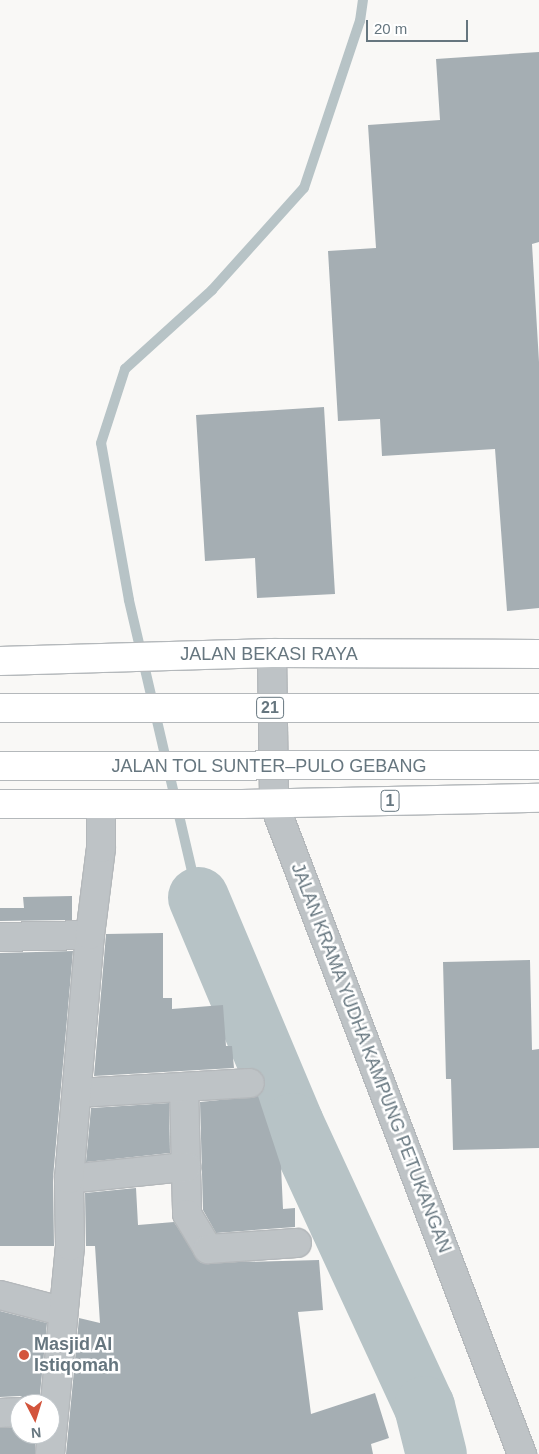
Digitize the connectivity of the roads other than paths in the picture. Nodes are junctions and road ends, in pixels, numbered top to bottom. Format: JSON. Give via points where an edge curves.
{"nodes":[{"id":1,"x":272,"y":653,"type":"junction"},
{"id":2,"x":539,"y":654,"type":"edge"},
{"id":3,"x":0,"y":661,"type":"edge"},
{"id":4,"x":0,"y":708,"type":"edge"},
{"id":5,"x":539,"y":708,"type":"edge"},
{"id":6,"x":539,"y":765,"type":"edge"},
{"id":7,"x":0,"y":766,"type":"edge"},
{"id":8,"x":539,"y":798,"type":"edge"},
{"id":9,"x":0,"y":804,"type":"edge"},
{"id":10,"x":274,"y":804,"type":"junction"},
{"id":11,"x":112,"y":805,"type":"junction"},
{"id":12,"x":90,"y":935,"type":"junction"},
{"id":13,"x":0,"y":937,"type":"edge"},
{"id":14,"x":250,"y":1083,"type":"dead end"},
{"id":15,"x":184,"y":1087,"type":"junction"},
{"id":16,"x":78,"y":1092,"type":"junction"},
{"id":17,"x":186,"y":1167,"type":"junction"},
{"id":18,"x":69,"y":1179,"type":"junction"},
{"id":19,"x":297,"y":1243,"type":"dead end"},
{"id":20,"x":0,"y":1295,"type":"edge"},
{"id":21,"x":61,"y":1310,"type":"junction"},
{"id":22,"x":53,"y":1394,"type":"edge"},
{"id":23,"x":522,"y":1454,"type":"edge"}],
"edges":[{"from":1,"to":2,"type":"highway","name":"JALAN BEKASI RAYA"},
{"from":1,"to":3,"type":"highway","name":"JALAN BEKASI RAYA"},
{"from":1,"to":10,"type":"street","name":"JALAN KRAMA YUDHA KAMPUNG PETUKANGAN"},
{"from":4,"to":5,"type":"highway","number":"21","bridge":true},
{"from":6,"to":7,"type":"highway","name":"JALAN TOL SUNTER–PULO GEBANG","bridge":true},
{"from":8,"to":10,"type":"highway","number":"1"},
{"from":9,"to":11,"type":"highway","number":"1"},
{"from":10,"to":11,"type":"highway","number":"1"},
{"from":10,"to":23,"type":"street","name":"JALAN KRAMA YUDHA KAMPUNG PETUKANGAN"},
{"from":11,"to":12,"type":"street","via":[[101,848]]},
{"from":12,"to":13,"type":"street"},
{"from":12,"to":16,"type":"street"},
{"from":14,"to":15,"type":"street"},
{"from":15,"to":16,"type":"street"},
{"from":15,"to":17,"type":"street"},
{"from":16,"to":18,"type":"street"},
{"from":17,"to":18,"type":"street"},
{"from":17,"to":19,"type":"street","via":[[187,1214],[208,1249]]},
{"from":18,"to":21,"type":"street","via":[[70,1246]]},
{"from":20,"to":21,"type":"street"},
{"from":21,"to":22,"type":"street"}]}
